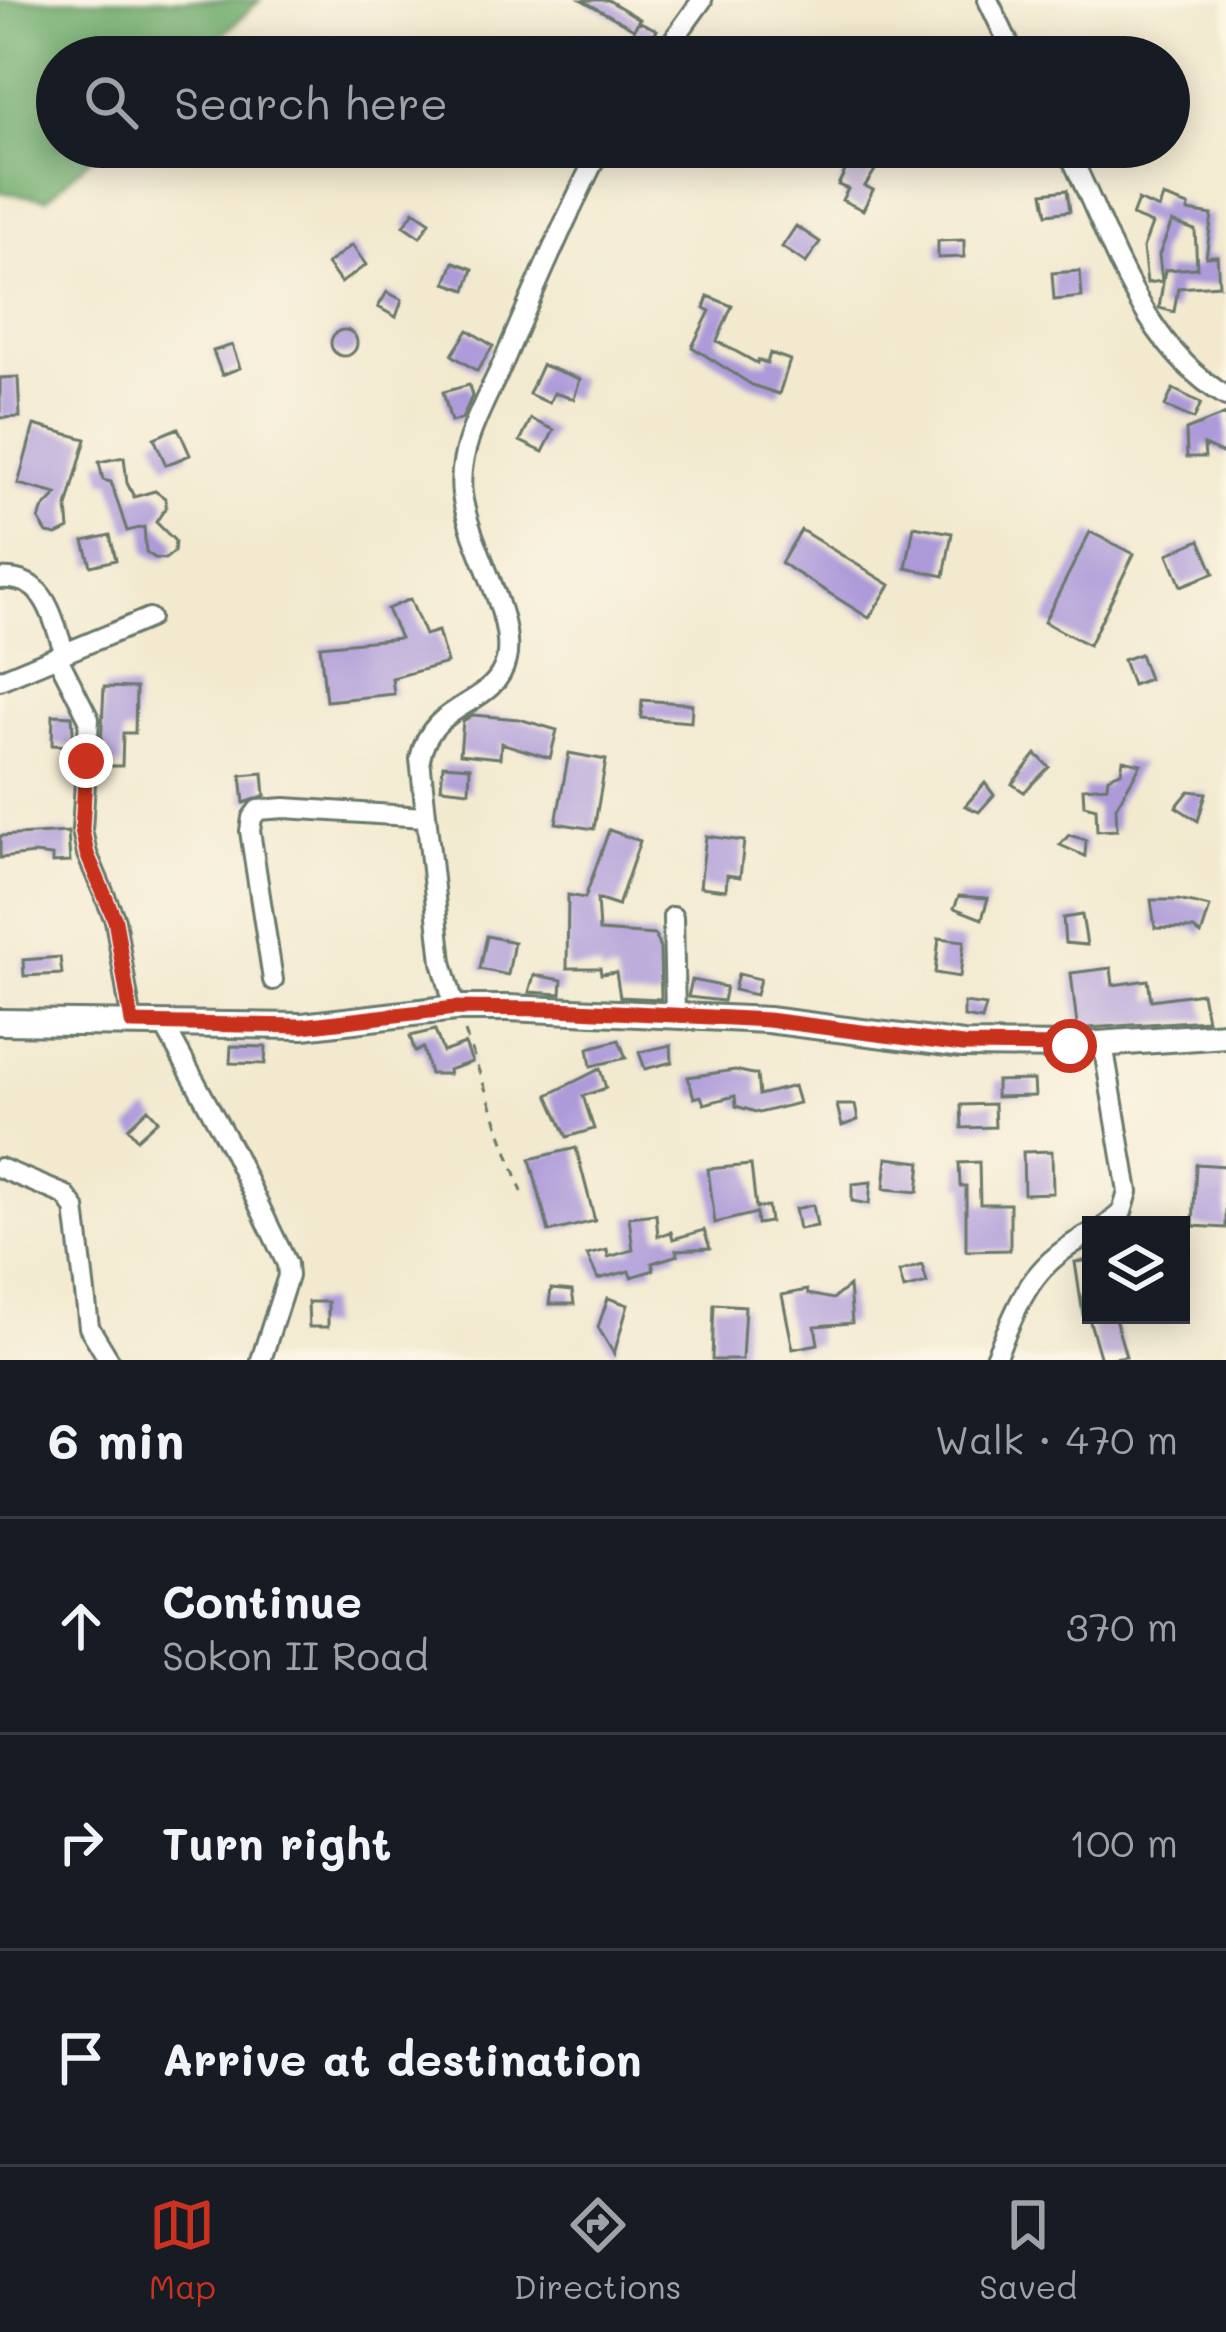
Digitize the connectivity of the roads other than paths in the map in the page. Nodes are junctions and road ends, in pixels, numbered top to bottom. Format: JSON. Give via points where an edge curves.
{"nodes":[{"id":1,"x":702,"y":0,"type":"edge"},
{"id":2,"x":988,"y":0,"type":"edge"},
{"id":3,"x":676,"y":36,"type":"edge"},
{"id":4,"x":1005,"y":36,"type":"edge"},
{"id":5,"x":590,"y":168,"type":"edge"},
{"id":6,"x":1076,"y":168,"type":"edge"},
{"id":7,"x":1226,"y":396,"type":"edge"},
{"id":8,"x":0,"y":579,"type":"edge"},
{"id":9,"x":149,"y":618,"type":"dead end"},
{"id":10,"x":61,"y":655,"type":"junction"},
{"id":11,"x":0,"y":680,"type":"edge"},
{"id":12,"x":424,"y":818,"type":"junction"},
{"id":13,"x":673,"y":917,"type":"dead end"},
{"id":14,"x":273,"y":980,"type":"dead end"},
{"id":15,"x":455,"y":1008,"type":"junction"},
{"id":16,"x":675,"y":1014,"type":"junction"},
{"id":17,"x":0,"y":1022,"type":"edge"},
{"id":18,"x":132,"y":1023,"type":"junction"},
{"id":19,"x":164,"y":1025,"type":"junction"},
{"id":20,"x":1226,"y":1035,"type":"edge"},
{"id":21,"x":1103,"y":1044,"type":"junction"},
{"id":22,"x":0,"y":1168,"type":"edge"},
{"id":23,"x":1117,"y":1216,"type":"edge"},
{"id":24,"x":1082,"y":1239,"type":"edge"},
{"id":25,"x":109,"y":1360,"type":"edge"},
{"id":26,"x":261,"y":1360,"type":"edge"},
{"id":27,"x":994,"y":1360,"type":"edge"}],
"edges":[{"from":1,"to":3,"type":"street"},
{"from":2,"to":4,"type":"street"},
{"from":5,"to":12,"type":"street","via":[[465,454],[462,497],[505,622],[506,666],[424,739]]},
{"from":6,"to":7,"type":"street","via":[[1142,306],[1190,368]]},
{"from":8,"to":10,"type":"street","via":[[35,587]]},
{"from":9,"to":10,"type":"street"},
{"from":10,"to":11,"type":"street"},
{"from":10,"to":18,"type":"street","via":[[89,719],[82,830],[115,920]]},
{"from":12,"to":14,"type":"street","via":[[258,811],[250,831]]},
{"from":12,"to":15,"type":"street"},
{"from":13,"to":16,"type":"street"},
{"from":15,"to":16,"type":"street"},
{"from":15,"to":19,"type":"street","via":[[303,1026]]},
{"from":16,"to":21,"type":"street","via":[[963,1045]]},
{"from":17,"to":18,"type":"street"},
{"from":18,"to":19,"type":"street"},
{"from":19,"to":26,"type":"street","via":[[287,1264]]},
{"from":20,"to":21,"type":"street"},
{"from":21,"to":23,"type":"street","via":[[1128,1192]]},
{"from":22,"to":25,"type":"street","via":[[65,1195],[75,1208],[89,1327]]},
{"from":24,"to":27,"type":"street","via":[[1046,1261],[1029,1283]]}]}
